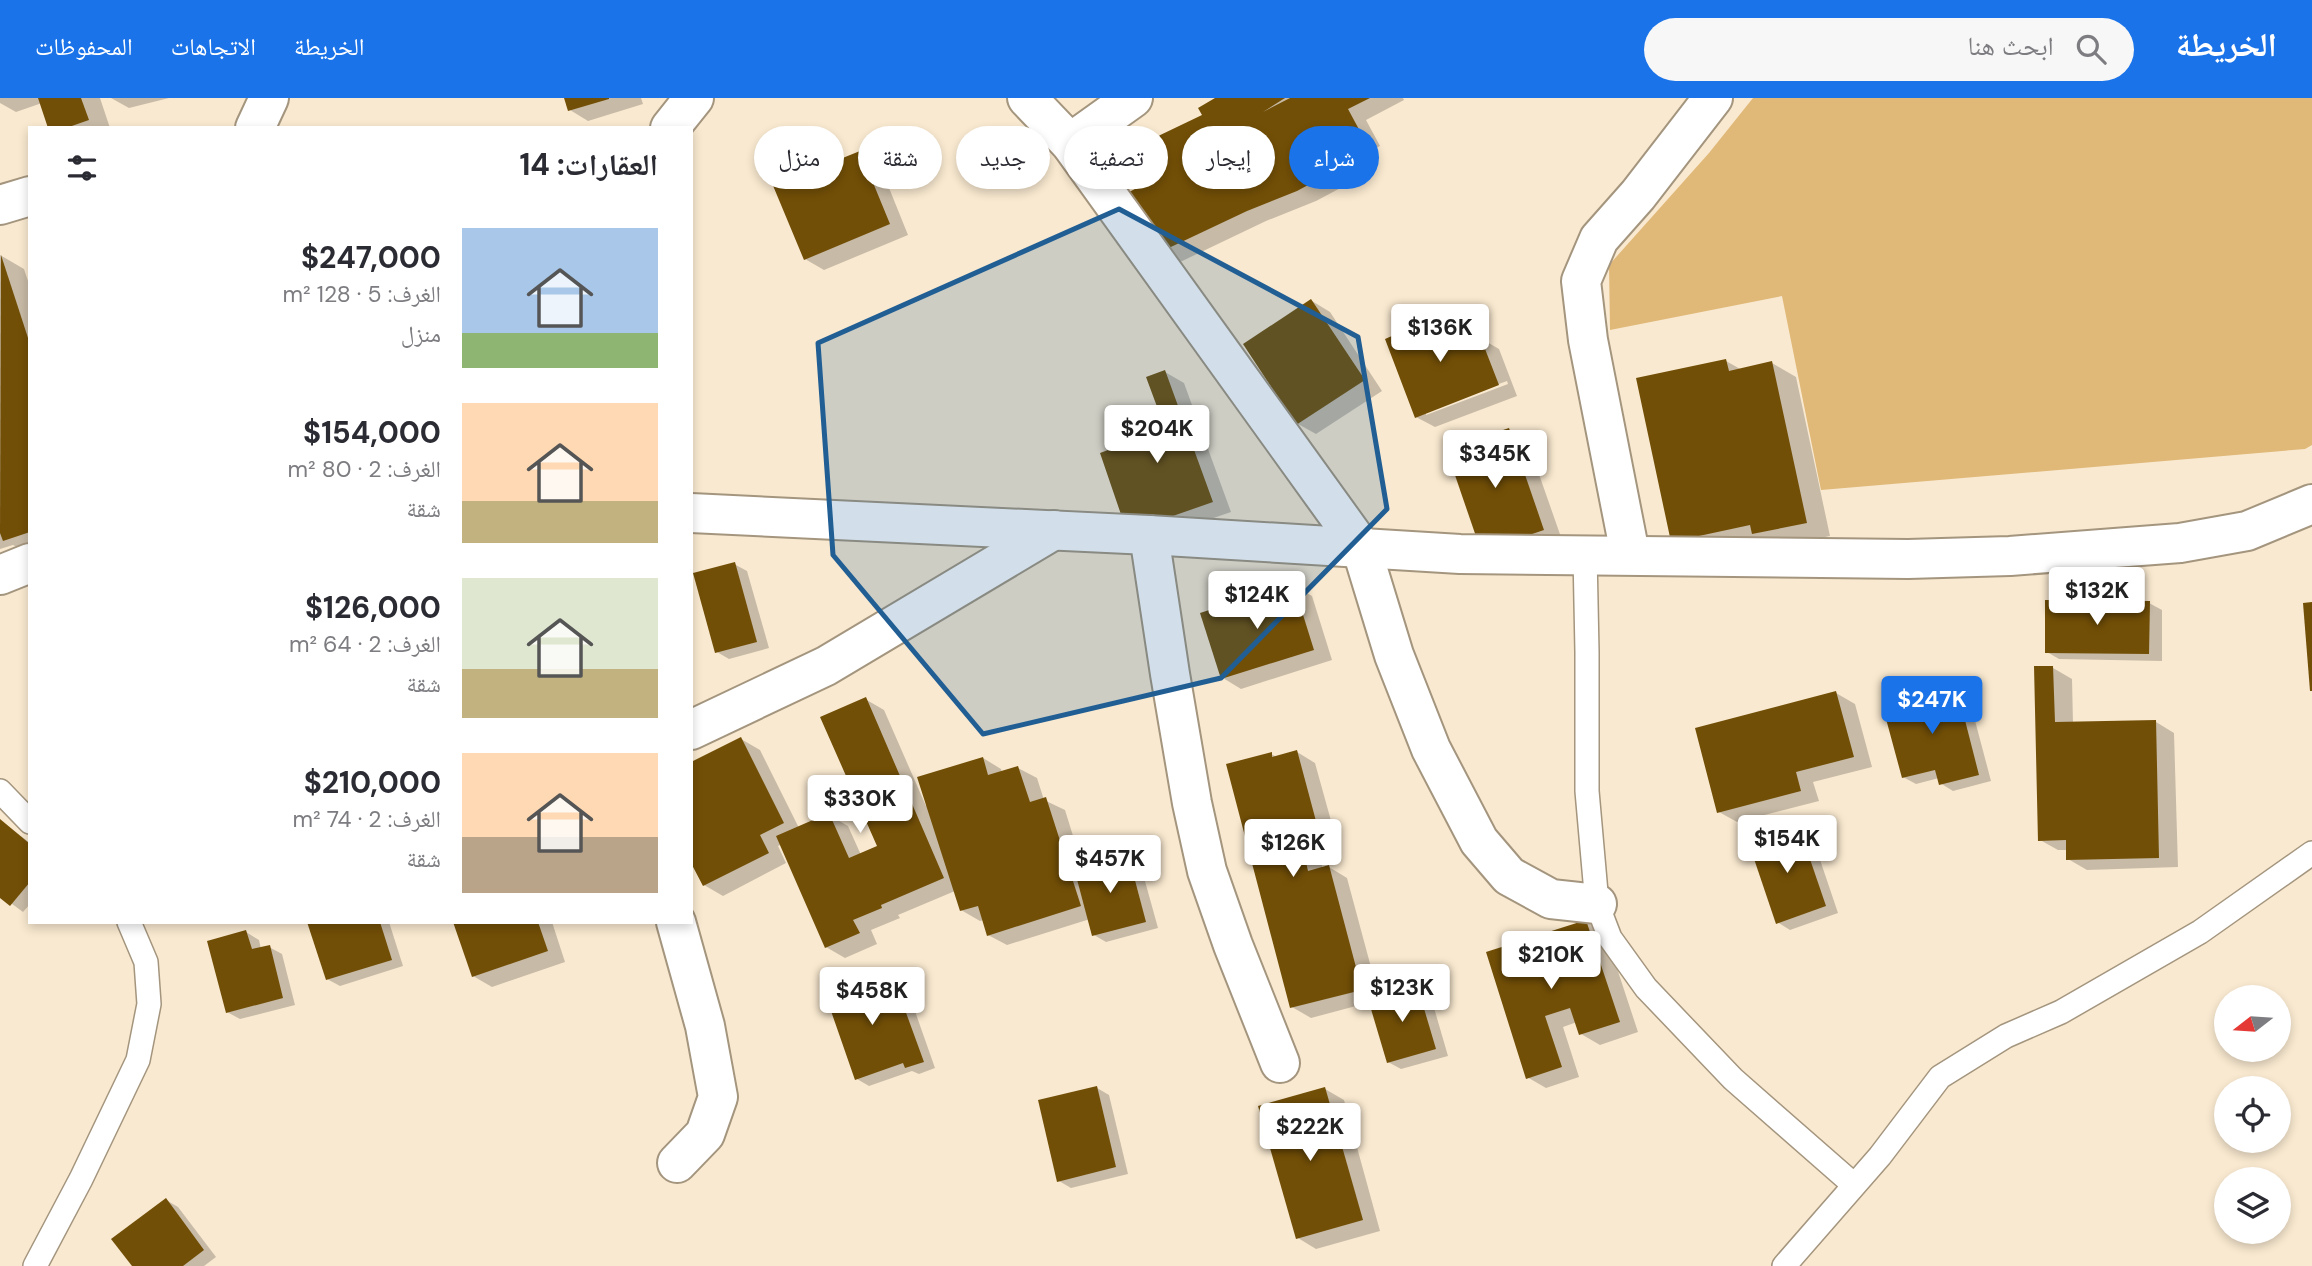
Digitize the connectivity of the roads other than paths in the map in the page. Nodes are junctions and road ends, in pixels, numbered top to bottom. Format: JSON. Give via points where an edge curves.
{"nodes":[{"id":1,"x":269,"y":98,"type":"edge"},
{"id":2,"x":694,"y":98,"type":"edge"},
{"id":3,"x":1027,"y":98,"type":"edge"},
{"id":4,"x":1133,"y":98,"type":"edge"},
{"id":5,"x":1713,"y":98,"type":"edge"},
{"id":6,"x":256,"y":126,"type":"edge"},
{"id":7,"x":672,"y":126,"type":"edge"},
{"id":8,"x":1093,"y":126,"type":"edge"},
{"id":9,"x":1064,"y":136,"type":"edge"},
{"id":10,"x":1104,"y":189,"type":"edge"},
{"id":11,"x":28,"y":197,"type":"edge"},
{"id":12,"x":0,"y":205,"type":"edge"},
{"id":13,"x":2312,"y":504,"type":"edge"},
{"id":14,"x":693,"y":513,"type":"edge"},
{"id":15,"x":1054,"y":530,"type":"junction"},
{"id":16,"x":1150,"y":534,"type":"junction"},
{"id":17,"x":1361,"y":547,"type":"junction"},
{"id":18,"x":1585,"y":554,"type":"junction"},
{"id":19,"x":1630,"y":554,"type":"junction"},
{"id":20,"x":28,"y":564,"type":"edge"},
{"id":21,"x":0,"y":575,"type":"edge"},
{"id":22,"x":693,"y":729,"type":"edge"},
{"id":23,"x":0,"y":791,"type":"edge"},
{"id":24,"x":28,"y":820,"type":"edge"},
{"id":25,"x":2312,"y":853,"type":"edge"},
{"id":26,"x":1597,"y":904,"type":"junction"},
{"id":27,"x":130,"y":924,"type":"edge"},
{"id":28,"x":677,"y":924,"type":"edge"},
{"id":29,"x":1280,"y":1063,"type":"dead end"},
{"id":30,"x":677,"y":1163,"type":"dead end"},
{"id":31,"x":1854,"y":1185,"type":"junction"},
{"id":32,"x":35,"y":1266,"type":"edge"},
{"id":33,"x":1784,"y":1266,"type":"edge"}],
"edges":[{"from":1,"to":6,"type":"street"},
{"from":2,"to":7,"type":"street"},
{"from":3,"to":9,"type":"street"},
{"from":4,"to":8,"type":"street"},
{"from":5,"to":19,"type":"street","via":[[1599,239],[1581,281],[1588,340]]},
{"from":10,"to":17,"type":"street"},
{"from":11,"to":12,"type":"street"},
{"from":13,"to":19,"type":"street","via":[[2247,531],[2180,543],[2010,556],[1908,559]]},
{"from":14,"to":15,"type":"street"},
{"from":15,"to":16,"type":"street"},
{"from":15,"to":22,"type":"street","via":[[826,666]]},
{"from":16,"to":17,"type":"street"},
{"from":16,"to":29,"type":"street","via":[[1170,674],[1207,871]]},
{"from":17,"to":18,"type":"street","via":[[1460,554]]},
{"from":17,"to":26,"type":"street","via":[[1394,655],[1431,749],[1479,841],[1509,877],[1550,899]]},
{"from":18,"to":19,"type":"street"},
{"from":18,"to":26,"type":"lane","via":[[1587,791]]},
{"from":20,"to":21,"type":"street"},
{"from":23,"to":24,"type":"lane"},
{"from":25,"to":31,"type":"lane","via":[[2200,932],[2061,1012],[2006,1036],[1940,1077]]},
{"from":26,"to":31,"type":"lane","via":[[1610,938],[1646,988],[1733,1079]]},
{"from":27,"to":32,"type":"lane","via":[[146,962],[149,1004],[138,1060]]},
{"from":28,"to":30,"type":"street","via":[[719,1097],[705,1134]]},
{"from":31,"to":33,"type":"lane"}]}
